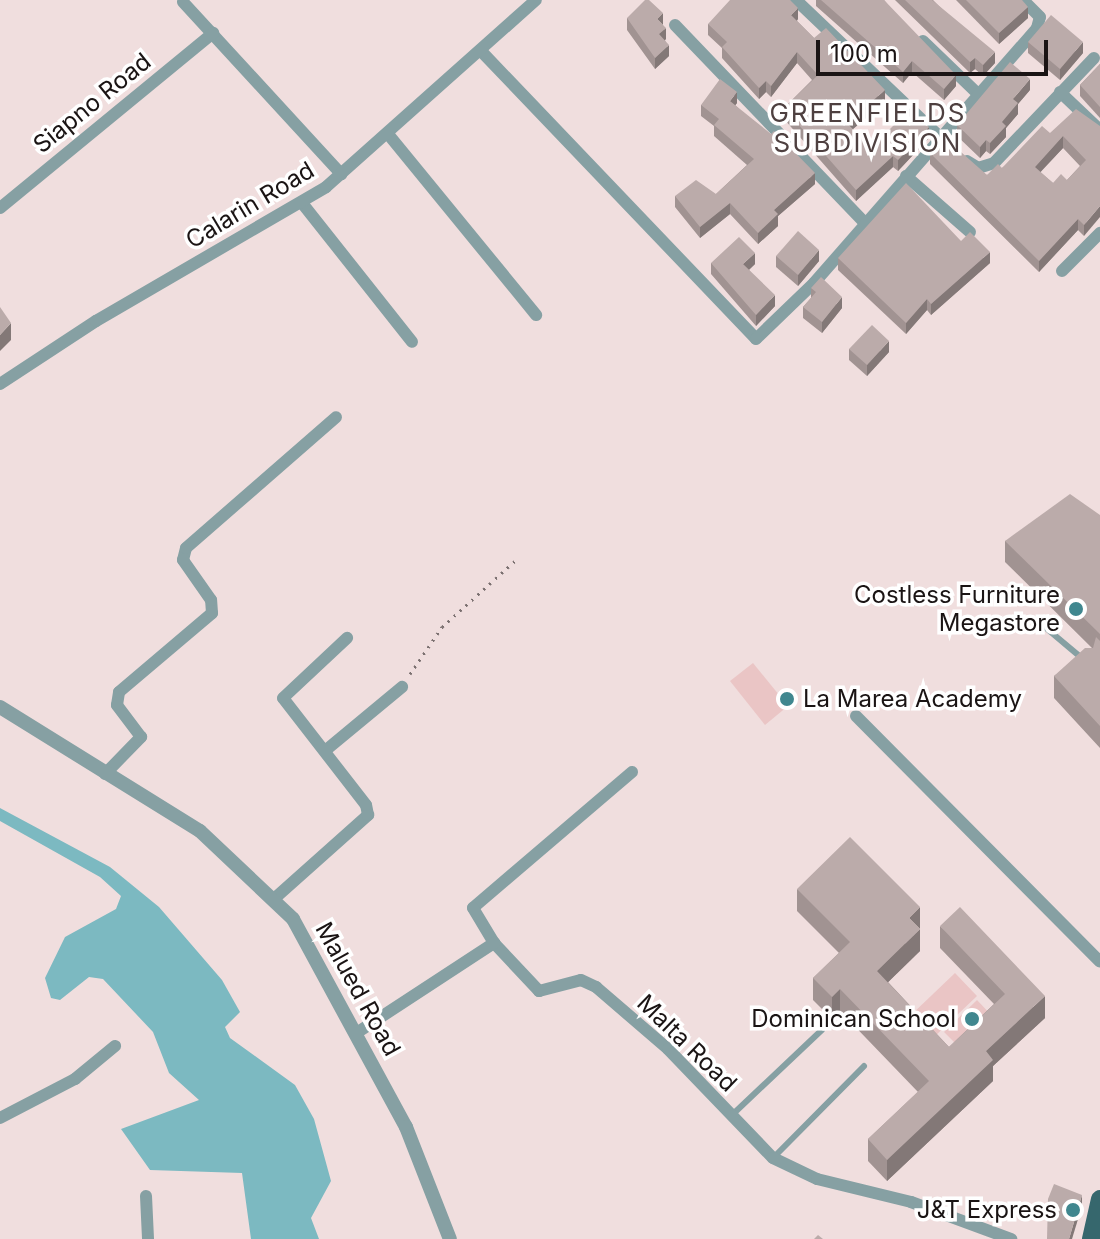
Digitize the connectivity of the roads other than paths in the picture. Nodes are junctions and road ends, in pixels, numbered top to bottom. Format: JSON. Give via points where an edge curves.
{"nodes":[{"id":1,"x":536,"y":0,"type":"edge"},
{"id":2,"x":796,"y":0,"type":"edge"},
{"id":3,"x":1023,"y":0,"type":"edge"},
{"id":4,"x":183,"y":2,"type":"dead end"},
{"id":5,"x":675,"y":25,"type":"dead end"},
{"id":6,"x":914,"y":31,"type":"edge"},
{"id":7,"x":213,"y":33,"type":"junction"},
{"id":8,"x":481,"y":51,"type":"junction"},
{"id":9,"x":1094,"y":58,"type":"dead end"},
{"id":10,"x":1060,"y":92,"type":"junction"},
{"id":11,"x":978,"y":94,"type":"junction"},
{"id":12,"x":1100,"y":130,"type":"edge"},
{"id":13,"x":388,"y":134,"type":"junction"},
{"id":14,"x":940,"y":138,"type":"junction"},
{"id":15,"x":341,"y":174,"type":"junction"},
{"id":16,"x":906,"y":176,"type":"junction"},
{"id":17,"x":302,"y":203,"type":"junction"},
{"id":18,"x":0,"y":208,"type":"edge"},
{"id":19,"x":865,"y":223,"type":"junction"},
{"id":20,"x":970,"y":232,"type":"edge"},
{"id":21,"x":1100,"y":233,"type":"edge"},
{"id":22,"x":1062,"y":271,"type":"dead end"},
{"id":23,"x":536,"y":315,"type":"dead end"},
{"id":24,"x":412,"y":342,"type":"dead end"},
{"id":25,"x":0,"y":384,"type":"edge"},
{"id":26,"x":336,"y":417,"type":"dead end"},
{"id":27,"x":1046,"y":628,"type":"dead end"},
{"id":28,"x":347,"y":638,"type":"dead end"},
{"id":29,"x":1089,"y":665,"type":"edge"},
{"id":30,"x":402,"y":687,"type":"road end"},
{"id":31,"x":0,"y":707,"type":"edge"},
{"id":32,"x":856,"y":716,"type":"dead end"},
{"id":33,"x":326,"y":750,"type":"junction"},
{"id":34,"x":632,"y":772,"type":"dead end"},
{"id":35,"x":105,"y":774,"type":"junction"},
{"id":36,"x":275,"y":898,"type":"junction"},
{"id":37,"x":494,"y":943,"type":"junction"},
{"id":38,"x":1100,"y":962,"type":"edge"},
{"id":39,"x":822,"y":1030,"type":"dead end"},
{"id":40,"x":358,"y":1032,"type":"junction"},
{"id":41,"x":115,"y":1046,"type":"dead end"},
{"id":42,"x":864,"y":1066,"type":"dead end"},
{"id":43,"x":730,"y":1117,"type":"junction"},
{"id":44,"x":0,"y":1118,"type":"edge"},
{"id":45,"x":773,"y":1158,"type":"junction"},
{"id":46,"x":146,"y":1196,"type":"dead end"},
{"id":47,"x":1100,"y":1199,"type":"edge"},
{"id":48,"x":148,"y":1239,"type":"edge"},
{"id":49,"x":450,"y":1239,"type":"edge"},
{"id":50,"x":1011,"y":1239,"type":"edge"},
{"id":51,"x":1091,"y":1239,"type":"edge"}],
"edges":[{"from":1,"to":8,"type":"street","name":"Calarin Road"},
{"from":2,"to":14,"type":"street"},
{"from":3,"to":11,"type":"street","via":[[1041,23]]},
{"from":4,"to":7,"type":"street"},
{"from":5,"to":19,"type":"street"},
{"from":6,"to":11,"type":"street"},
{"from":7,"to":15,"type":"street"},
{"from":7,"to":18,"type":"street","name":"Siapno Road"},
{"from":8,"to":13,"type":"street","name":"Calarin Road"},
{"from":8,"to":19,"type":"street","via":[[752,339],[814,283]]},
{"from":9,"to":10,"type":"street"},
{"from":10,"to":12,"type":"street"},
{"from":10,"to":14,"type":"street","via":[[985,167],[973,166]]},
{"from":11,"to":14,"type":"street"},
{"from":13,"to":15,"type":"street","name":"Calarin Road"},
{"from":13,"to":23,"type":"street"},
{"from":14,"to":16,"type":"street"},
{"from":15,"to":17,"type":"street","name":"Calarin Road"},
{"from":16,"to":19,"type":"street"},
{"from":16,"to":20,"type":"street"},
{"from":17,"to":24,"type":"street"},
{"from":17,"to":25,"type":"street","name":"Calarin Road","via":[[96,321]]},
{"from":21,"to":22,"type":"street"},
{"from":26,"to":35,"type":"street","via":[[186,548],[183,560],[211,600],[212,613],[119,692],[117,705],[141,737]]},
{"from":27,"to":29,"type":"lane"},
{"from":28,"to":33,"type":"street","via":[[283,698]]},
{"from":30,"to":33,"type":"street"},
{"from":31,"to":35,"type":"street","name":"Malued Road"},
{"from":32,"to":38,"type":"street"},
{"from":33,"to":36,"type":"street","via":[[366,805],[367,818]]},
{"from":34,"to":37,"type":"street","via":[[473,908]]},
{"from":35,"to":36,"type":"street","name":"Malued Road","via":[[200,831]]},
{"from":36,"to":40,"type":"street","name":"Malued Road","via":[[313,947]]},
{"from":37,"to":40,"type":"street"},
{"from":37,"to":43,"type":"street","name":"Malta Road","via":[[539,991],[581,980],[596,987],[668,1049]]},
{"from":39,"to":43,"type":"lane"},
{"from":40,"to":49,"type":"street","name":"Malued Road","via":[[426,1169]]},
{"from":41,"to":44,"type":"street","via":[[75,1079]]},
{"from":42,"to":45,"type":"lane"},
{"from":43,"to":45,"type":"street","name":"Malta Road"},
{"from":45,"to":50,"type":"street","name":"Malta Road","via":[[817,1179],[941,1211]]},
{"from":46,"to":48,"type":"street"},
{"from":47,"to":51,"type":"main road"}]}
